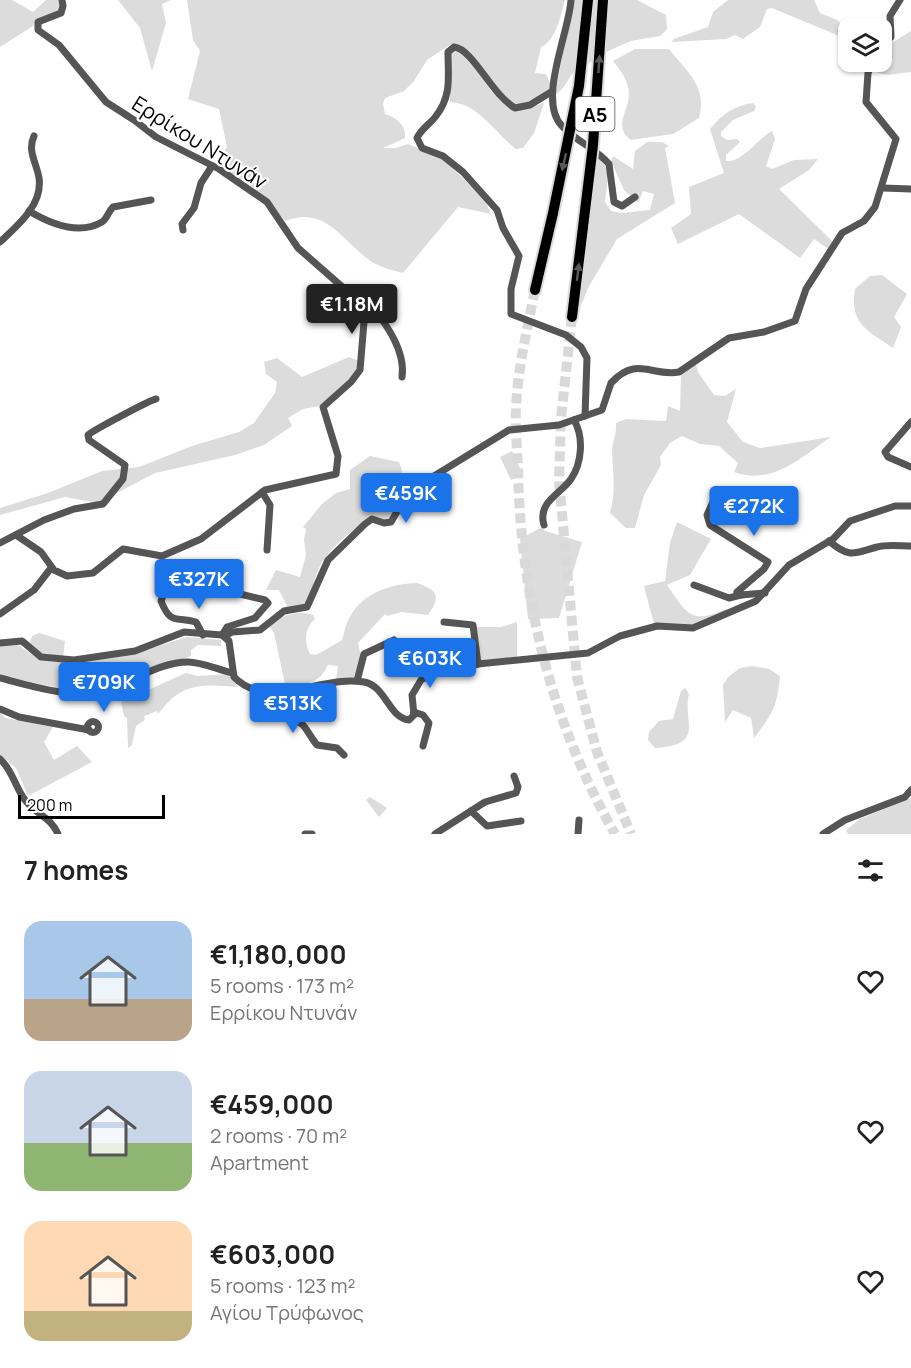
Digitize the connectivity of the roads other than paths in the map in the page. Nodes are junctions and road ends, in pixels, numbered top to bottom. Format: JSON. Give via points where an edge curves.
{"nodes":[{"id":1,"x":62,"y":0,"type":"edge"},
{"id":2,"x":571,"y":0,"type":"edge"},
{"id":3,"x":588,"y":0,"type":"edge"},
{"id":4,"x":603,"y":0,"type":"edge"},
{"id":5,"x":900,"y":0,"type":"edge"},
{"id":6,"x":890,"y":18,"type":"edge"},
{"id":7,"x":868,"y":72,"type":"edge"},
{"id":8,"x":551,"y":92,"type":"junction"},
{"id":9,"x":34,"y":136,"type":"dead end"},
{"id":10,"x":212,"y":166,"type":"junction"},
{"id":11,"x":883,"y":188,"type":"junction"},
{"id":12,"x":911,"y":189,"type":"edge"},
{"id":13,"x":634,"y":197,"type":"dead end"},
{"id":14,"x":151,"y":200,"type":"dead end"},
{"id":15,"x":29,"y":211,"type":"junction"},
{"id":16,"x":183,"y":230,"type":"dead end"},
{"id":17,"x":0,"y":242,"type":"edge"},
{"id":18,"x":535,"y":290,"type":"tunnel mouth"},
{"id":19,"x":359,"y":304,"type":"junction"},
{"id":20,"x":572,"y":317,"type":"tunnel mouth"},
{"id":21,"x":402,"y":377,"type":"dead end"},
{"id":22,"x":156,"y":399,"type":"dead end"},
{"id":23,"x":585,"y":416,"type":"junction"},
{"id":24,"x":574,"y":420,"type":"junction"},
{"id":25,"x":911,"y":422,"type":"edge"},
{"id":26,"x":911,"y":467,"type":"edge"},
{"id":27,"x":718,"y":491,"type":"dead end"},
{"id":28,"x":262,"y":492,"type":"junction"},
{"id":29,"x":911,"y":506,"type":"edge"},
{"id":30,"x":544,"y":525,"type":"dead end"},
{"id":31,"x":16,"y":535,"type":"junction"},
{"id":32,"x":829,"y":541,"type":"junction"},
{"id":33,"x":0,"y":543,"type":"edge"},
{"id":34,"x":911,"y":546,"type":"edge"},
{"id":35,"x":267,"y":549,"type":"dead end"},
{"id":36,"x":51,"y":568,"type":"junction"},
{"id":37,"x":694,"y":585,"type":"dead end"},
{"id":38,"x":164,"y":593,"type":"dead end"},
{"id":39,"x":236,"y":593,"type":"dead end"},
{"id":40,"x":765,"y":593,"type":"junction"},
{"id":41,"x":741,"y":595,"type":"junction"},
{"id":42,"x":0,"y":614,"type":"edge"},
{"id":43,"x":444,"y":622,"type":"dead end"},
{"id":44,"x":203,"y":635,"type":"junction"},
{"id":45,"x":223,"y":636,"type":"junction"},
{"id":46,"x":394,"y":640,"type":"dead end"},
{"id":47,"x":0,"y":643,"type":"edge"},
{"id":48,"x":478,"y":664,"type":"junction"},
{"id":49,"x":233,"y":673,"type":"junction"},
{"id":50,"x":0,"y":678,"type":"edge"},
{"id":51,"x":357,"y":681,"type":"junction"},
{"id":52,"x":273,"y":692,"type":"junction"},
{"id":53,"x":0,"y":709,"type":"edge"},
{"id":54,"x":414,"y":712,"type":"junction"},
{"id":55,"x":88,"y":730,"type":"dead end"},
{"id":56,"x":423,"y":746,"type":"dead end"},
{"id":57,"x":344,"y":755,"type":"dead end"},
{"id":58,"x":0,"y":759,"type":"edge"},
{"id":59,"x":514,"y":776,"type":"dead end"},
{"id":60,"x":911,"y":790,"type":"edge"},
{"id":61,"x":471,"y":811,"type":"junction"},
{"id":62,"x":579,"y":820,"type":"dead end"},
{"id":63,"x":521,"y":821,"type":"dead end"},
{"id":64,"x":58,"y":834,"type":"edge"},
{"id":65,"x":305,"y":834,"type":"edge"},
{"id":66,"x":312,"y":834,"type":"edge"},
{"id":67,"x":435,"y":834,"type":"edge"},
{"id":68,"x":578,"y":834,"type":"edge"},
{"id":69,"x":823,"y":834,"type":"edge"}],
"edges":[{"from":1,"to":10,"type":"street","name":"Ερρίκου Ντυνάν","via":[[61,14],[38,22],[38,30],[59,45],[106,102],[156,137]]},
{"from":2,"to":8,"type":"street"},
{"from":3,"to":18,"type":"highway","number":"Α5","one_way":true,"bridge":true,"via":[[581,71]]},
{"from":20,"to":4,"type":"highway","number":"Α5","one_way":true,"bridge":true,"via":[[593,145]]},
{"from":5,"to":6,"type":"street"},
{"from":7,"to":11,"type":"street","via":[[866,102],[896,139]]},
{"from":8,"to":13,"type":"street","via":[[560,125],[609,164],[614,202],[622,206]]},
{"from":8,"to":23,"type":"street","via":[[530,105],[515,108],[494,91],[468,52],[454,47],[448,52],[450,82],[446,100],[417,138],[422,148],[443,156],[463,172],[497,210],[519,256],[511,314],[566,335],[585,352]]},
{"from":9,"to":15,"type":"street","via":[[31,148],[39,182]]},
{"from":10,"to":16,"type":"street","via":[[201,183],[194,208],[182,224]]},
{"from":10,"to":19,"type":"street","name":"Ερρίκου Ντυνάν","via":[[267,202],[298,248],[340,281]]},
{"from":11,"to":12,"type":"street"},
{"from":11,"to":23,"type":"street","via":[[864,221],[842,233],[806,289],[795,321],[729,338],[679,372],[643,367],[630,370],[611,383],[604,409]]},
{"from":14,"to":15,"type":"street","via":[[113,207],[102,222],[83,227],[56,225]]},
{"from":15,"to":17,"type":"street"},
{"from":19,"to":21,"type":"street","via":[[370,303],[383,319],[399,350]]},
{"from":19,"to":28,"type":"street","via":[[364,322],[359,372],[323,407],[337,452],[338,473],[284,483]]},
{"from":22,"to":31,"type":"street","via":[[88,435],[89,440],[125,465],[123,479],[103,504],[73,509]]},
{"from":23,"to":24,"type":"street"},
{"from":24,"to":30,"type":"street","via":[[580,440],[578,460],[571,480],[549,500]]},
{"from":24,"to":45,"type":"street","via":[[556,426],[509,430],[434,476],[402,502],[391,522],[368,521],[331,556],[308,607],[281,612],[260,630]]},
{"from":25,"to":26,"type":"street","via":[[885,453]]},
{"from":27,"to":41,"type":"street","via":[[708,513],[710,525],[768,562],[740,588],[737,592]]},
{"from":28,"to":35,"type":"street","via":[[270,505]]},
{"from":28,"to":36,"type":"street","via":[[201,540],[162,556],[123,549],[99,569],[82,576],[64,576]]},
{"from":29,"to":32,"type":"street","via":[[895,506],[855,519]]},
{"from":31,"to":33,"type":"street"},
{"from":31,"to":36,"type":"street","via":[[39,550]]},
{"from":32,"to":34,"type":"street","via":[[851,554],[878,546]]},
{"from":32,"to":40,"type":"street","via":[[789,565]]},
{"from":36,"to":42,"type":"street","via":[[34,590]]},
{"from":37,"to":41,"type":"street","via":[[729,598]]},
{"from":38,"to":44,"type":"street","via":[[161,601],[170,617],[196,622]]},
{"from":39,"to":45,"type":"street","via":[[268,603],[255,618],[227,627]]},
{"from":40,"to":41,"type":"street"},
{"from":40,"to":48,"type":"street","via":[[756,601],[693,628],[657,626],[620,636],[588,653]]},
{"from":43,"to":48,"type":"street","via":[[473,625]]},
{"from":44,"to":45,"type":"street"},
{"from":44,"to":47,"type":"street","via":[[184,632],[135,651],[71,660],[41,657],[21,641]]},
{"from":45,"to":49,"type":"street","via":[[229,643]]},
{"from":46,"to":51,"type":"street","via":[[364,654]]},
{"from":48,"to":54,"type":"street","via":[[423,678],[411,697]]},
{"from":49,"to":50,"type":"street","via":[[187,662],[90,693]]},
{"from":49,"to":52,"type":"street","via":[[250,687]]},
{"from":51,"to":52,"type":"street"},
{"from":51,"to":54,"type":"street","via":[[376,687],[404,719],[412,719]]},
{"from":52,"to":57,"type":"street","via":[[279,711],[303,726],[319,746],[337,748]]},
{"from":53,"to":55,"type":"street","via":[[19,717]]},
{"from":54,"to":56,"type":"street","via":[[429,723]]},
{"from":58,"to":64,"type":"street","via":[[9,768],[24,800],[49,819]]},
{"from":59,"to":61,"type":"street","via":[[516,793],[487,801]]},
{"from":60,"to":69,"type":"street","via":[[905,797],[845,820]]},
{"from":61,"to":63,"type":"street","via":[[487,826]]},
{"from":61,"to":67,"type":"street"},
{"from":62,"to":68,"type":"street"},
{"from":65,"to":66,"type":"street"}]}
